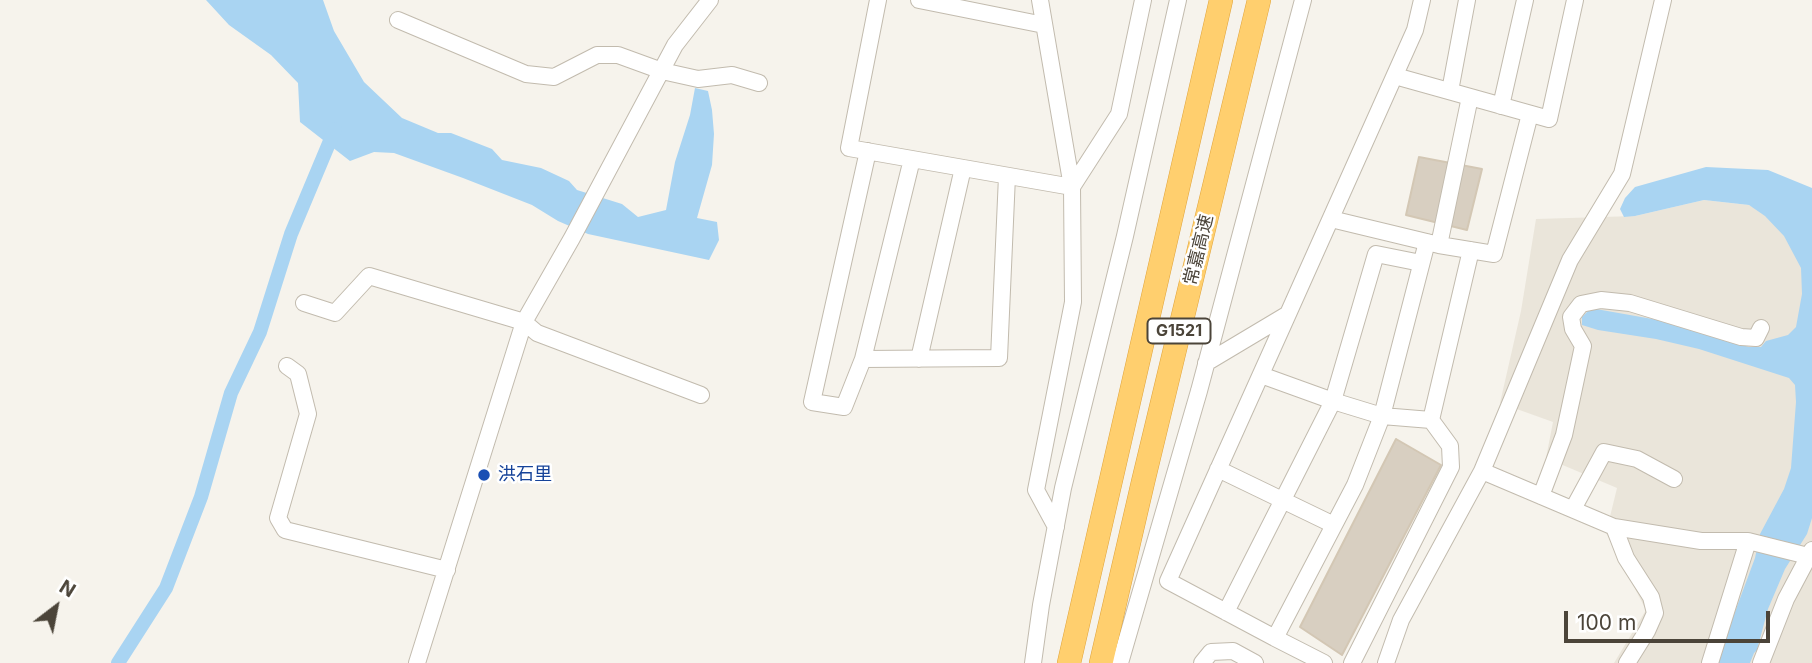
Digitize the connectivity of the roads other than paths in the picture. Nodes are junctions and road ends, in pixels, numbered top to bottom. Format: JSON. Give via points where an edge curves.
{"nodes":[{"id":1,"x":710,"y":0,"type":"edge"},
{"id":2,"x":878,"y":0,"type":"edge"},
{"id":3,"x":919,"y":0,"type":"edge"},
{"id":4,"x":1040,"y":0,"type":"edge"},
{"id":5,"x":1143,"y":0,"type":"edge"},
{"id":6,"x":1178,"y":0,"type":"edge"},
{"id":7,"x":1221,"y":0,"type":"edge"},
{"id":8,"x":1259,"y":0,"type":"edge"},
{"id":9,"x":1303,"y":0,"type":"edge"},
{"id":10,"x":1422,"y":0,"type":"edge"},
{"id":11,"x":1467,"y":0,"type":"edge"},
{"id":12,"x":1525,"y":0,"type":"edge"},
{"id":13,"x":1574,"y":0,"type":"edge"},
{"id":14,"x":1662,"y":0,"type":"edge"},
{"id":15,"x":398,"y":20,"type":"dead end"},
{"id":16,"x":1044,"y":25,"type":"junction"},
{"id":17,"x":662,"y":71,"type":"junction"},
{"id":18,"x":1395,"y":76,"type":"junction"},
{"id":19,"x":759,"y":83,"type":"dead end"},
{"id":20,"x":1450,"y":91,"type":"junction"},
{"id":21,"x":1470,"y":97,"type":"junction"},
{"id":22,"x":1501,"y":106,"type":"junction"},
{"id":23,"x":1530,"y":114,"type":"junction"},
{"id":24,"x":868,"y":151,"type":"junction"},
{"id":25,"x":912,"y":159,"type":"junction"},
{"id":26,"x":963,"y":168,"type":"junction"},
{"id":27,"x":1007,"y":176,"type":"junction"},
{"id":28,"x":1072,"y":187,"type":"junction"},
{"id":29,"x":1331,"y":219,"type":"junction"},
{"id":30,"x":1433,"y":243,"type":"junction"},
{"id":31,"x":1471,"y":250,"type":"junction"},
{"id":32,"x":1421,"y":264,"type":"junction"},
{"id":33,"x":304,"y":303,"type":"dead end"},
{"id":34,"x":1288,"y":314,"type":"junction"},
{"id":35,"x":524,"y":322,"type":"junction"},
{"id":36,"x":1761,"y":328,"type":"dead end"},
{"id":37,"x":863,"y":359,"type":"junction"},
{"id":38,"x":919,"y":359,"type":"junction"},
{"id":39,"x":1206,"y":363,"type":"junction"},
{"id":40,"x":287,"y":366,"type":"dead end"},
{"id":41,"x":1261,"y":375,"type":"junction"},
{"id":42,"x":701,"y":395,"type":"dead end"},
{"id":43,"x":1333,"y":401,"type":"junction"},
{"id":44,"x":1382,"y":416,"type":"junction"},
{"id":45,"x":1431,"y":420,"type":"junction"},
{"id":46,"x":1218,"y":470,"type":"junction"},
{"id":47,"x":1482,"y":471,"type":"junction"},
{"id":48,"x":1674,"y":479,"type":"dead end"},
{"id":49,"x":1541,"y":496,"type":"junction"},
{"id":50,"x":1573,"y":509,"type":"junction"},
{"id":51,"x":1334,"y":525,"type":"junction"},
{"id":52,"x":1056,"y":527,"type":"junction"},
{"id":53,"x":1614,"y":527,"type":"junction"},
{"id":54,"x":1748,"y":541,"type":"junction"},
{"id":55,"x":1811,"y":554,"type":"edge"},
{"id":56,"x":446,"y":570,"type":"junction"},
{"id":57,"x":1226,"y":612,"type":"junction"},
{"id":58,"x":1275,"y":638,"type":"junction"},
{"id":59,"x":417,"y":663,"type":"edge"},
{"id":60,"x":1032,"y":663,"type":"edge"},
{"id":61,"x":1069,"y":663,"type":"edge"},
{"id":62,"x":1101,"y":663,"type":"edge"},
{"id":63,"x":1120,"y":663,"type":"edge"},
{"id":64,"x":1202,"y":663,"type":"edge"},
{"id":65,"x":1255,"y":663,"type":"edge"},
{"id":66,"x":1324,"y":663,"type":"edge"},
{"id":67,"x":1352,"y":663,"type":"edge"},
{"id":68,"x":1386,"y":663,"type":"edge"},
{"id":69,"x":1628,"y":663,"type":"edge"},
{"id":70,"x":1710,"y":663,"type":"edge"},
{"id":71,"x":1762,"y":663,"type":"edge"}],
"edges":[{"from":1,"to":17,"type":"street","via":[[675,45]]},
{"from":2,"to":24,"type":"street","via":[[849,148]]},
{"from":3,"to":16,"type":"street"},
{"from":4,"to":16,"type":"street"},
{"from":5,"to":28,"type":"street","via":[[1119,114]]},
{"from":6,"to":52,"type":"street"},
{"from":7,"to":61,"type":"highway","name":"常嘉高速","number":"G1521"},
{"from":8,"to":62,"type":"highway","name":"常嘉高速","number":"G1521"},
{"from":9,"to":39,"type":"street"},
{"from":10,"to":18,"type":"street"},
{"from":11,"to":20,"type":"street"},
{"from":12,"to":22,"type":"street"},
{"from":13,"to":23,"type":"street","via":[[1549,119]]},
{"from":14,"to":47,"type":"street","via":[[1622,174],[1570,260]]},
{"from":15,"to":17,"type":"street","via":[[526,74],[554,77],[597,55],[618,55]]},
{"from":16,"to":28,"type":"street"},
{"from":17,"to":19,"type":"street","via":[[698,79],[732,75]]},
{"from":17,"to":35,"type":"street"},
{"from":18,"to":20,"type":"street"},
{"from":18,"to":29,"type":"street"},
{"from":20,"to":21,"type":"street"},
{"from":21,"to":22,"type":"street"},
{"from":21,"to":30,"type":"street"},
{"from":22,"to":23,"type":"street"},
{"from":23,"to":31,"type":"street","via":[[1494,254]]},
{"from":24,"to":25,"type":"street"},
{"from":24,"to":37,"type":"street","via":[[812,402],[844,407]]},
{"from":25,"to":26,"type":"street"},
{"from":25,"to":37,"type":"street"},
{"from":26,"to":27,"type":"street"},
{"from":26,"to":38,"type":"street"},
{"from":27,"to":28,"type":"street"},
{"from":27,"to":38,"type":"street","via":[[999,358]]},
{"from":28,"to":52,"type":"street","via":[[1073,302],[1035,490]]},
{"from":29,"to":30,"type":"street"},
{"from":29,"to":34,"type":"street"},
{"from":30,"to":31,"type":"street"},
{"from":30,"to":32,"type":"street"},
{"from":31,"to":45,"type":"street"},
{"from":32,"to":43,"type":"street","via":[[1376,254]]},
{"from":32,"to":44,"type":"street"},
{"from":33,"to":35,"type":"street","via":[[335,313],[369,276]]},
{"from":34,"to":39,"type":"street"},
{"from":34,"to":41,"type":"street"},
{"from":35,"to":42,"type":"street","via":[[537,333]]},
{"from":35,"to":56,"type":"street"},
{"from":36,"to":49,"type":"street","via":[[1756,338],[1741,337],[1630,303],[1601,300],[1581,304],[1571,317],[1583,346],[1564,435]]},
{"from":37,"to":38,"type":"street"},
{"from":39,"to":63,"type":"street"},
{"from":40,"to":56,"type":"street","via":[[299,373],[308,414],[278,518],[285,530]]},
{"from":41,"to":43,"type":"street"},
{"from":41,"to":46,"type":"street"},
{"from":43,"to":44,"type":"street"},
{"from":43,"to":57,"type":"street"},
{"from":44,"to":45,"type":"street"},
{"from":44,"to":51,"type":"street"},
{"from":45,"to":67,"type":"street","via":[[1450,446],[1451,467]]},
{"from":46,"to":51,"type":"street"},
{"from":46,"to":57,"type":"street","via":[[1168,582]]},
{"from":47,"to":49,"type":"street"},
{"from":47,"to":68,"type":"street","via":[[1401,620]]},
{"from":48,"to":50,"type":"street","via":[[1637,459],[1604,452]]},
{"from":49,"to":50,"type":"street"},
{"from":50,"to":53,"type":"street"},
{"from":51,"to":58,"type":"street"},
{"from":52,"to":60,"type":"street"},
{"from":53,"to":54,"type":"street","via":[[1701,541]]},
{"from":53,"to":69,"type":"street","via":[[1655,613]]},
{"from":54,"to":55,"type":"street"},
{"from":54,"to":70,"type":"street"},
{"from":55,"to":71,"type":"street","via":[[1786,599]]},
{"from":56,"to":59,"type":"street"},
{"from":57,"to":58,"type":"street"},
{"from":58,"to":66,"type":"street"},
{"from":64,"to":65,"type":"street","via":[[1211,652],[1233,651]]}]}
